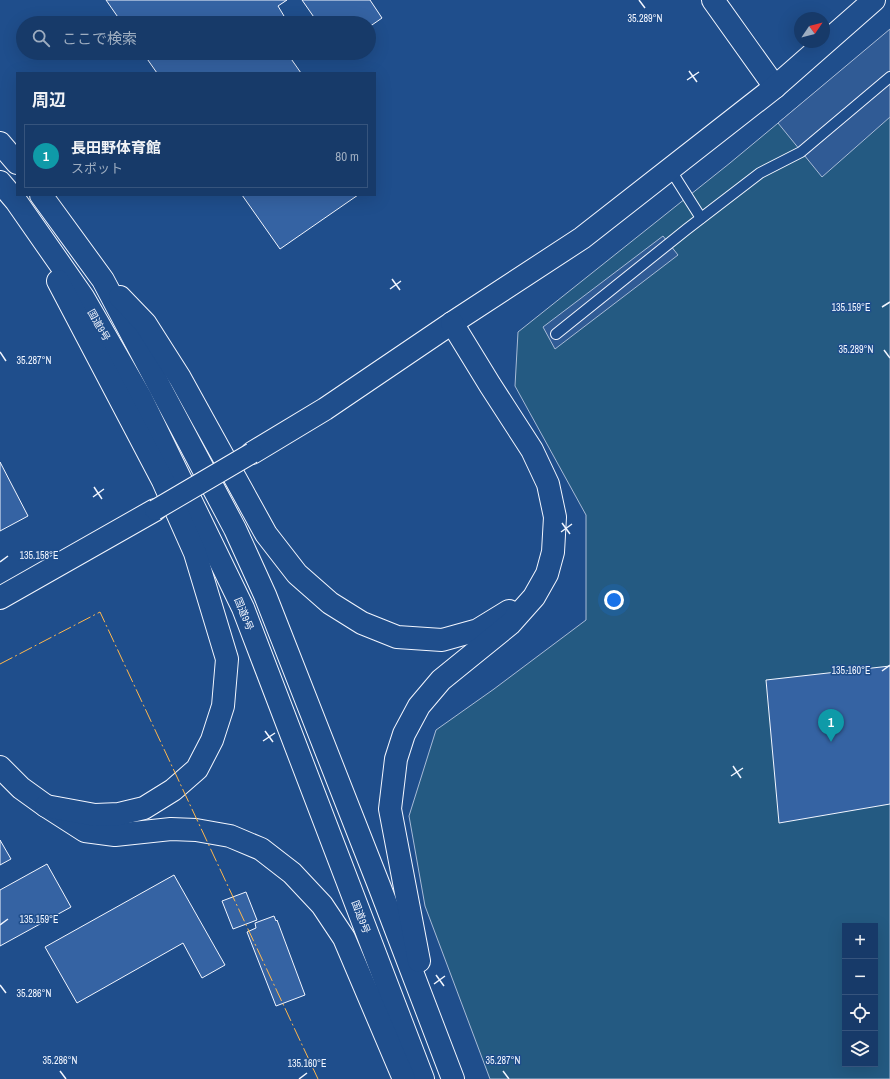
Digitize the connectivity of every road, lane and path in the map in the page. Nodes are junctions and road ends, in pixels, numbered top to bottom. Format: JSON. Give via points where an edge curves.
{"nodes":[{"id":1,"x":713,"y":0,"type":"edge"},
{"id":2,"x":874,"y":0,"type":"edge"},
{"id":3,"x":890,"y":77,"type":"edge"},
{"id":4,"x":775,"y":87,"type":"junction"},
{"id":5,"x":0,"y":143,"type":"edge"},
{"id":6,"x":16,"y":162,"type":"edge"},
{"id":7,"x":670,"y":169,"type":"junction"},
{"id":8,"x":0,"y":182,"type":"edge"},
{"id":9,"x":42,"y":196,"type":"edge"},
{"id":10,"x":16,"y":201,"type":"junction"},
{"id":11,"x":701,"y":218,"type":"junction"},
{"id":12,"x":103,"y":280,"type":"junction"},
{"id":13,"x":452,"y":323,"type":"junction"},
{"id":14,"x":556,"y":334,"type":"dead end"},
{"id":15,"x":252,"y":453,"type":"joint"},
{"id":16,"x":155,"y":510,"type":"joint"},
{"id":17,"x":534,"y":597,"type":"junction"},
{"id":18,"x":0,"y":598,"type":"edge"},
{"id":19,"x":0,"y":767,"type":"edge"},
{"id":20,"x":46,"y":806,"type":"junction"},
{"id":21,"x":431,"y":1020,"type":"junction"},
{"id":22,"x":404,"y":1079,"type":"edge"},
{"id":23,"x":423,"y":1079,"type":"edge"},
{"id":24,"x":453,"y":1079,"type":"edge"}],
"edges":[{"from":1,"to":4,"type":"main road"},
{"from":2,"to":4,"type":"main road"},
{"from":3,"to":11,"type":"lane","via":[[801,152],[760,173]]},
{"from":4,"to":7,"type":"main road"},
{"from":5,"to":6,"type":"main road"},
{"from":7,"to":11,"type":"lane"},
{"from":7,"to":13,"type":"main road","via":[[582,238]]},
{"from":8,"to":10,"type":"main road","name":"国道9号"},
{"from":9,"to":12,"type":"main road"},
{"from":10,"to":20,"type":"main road","via":[[163,481],[195,553],[228,659],[223,706],[212,740],[197,769],[173,790],[144,808],[119,814],[95,815]]},
{"from":10,"to":23,"type":"main road","name":"国道9号","via":[[83,297],[141,398],[243,608]]},
{"from":11,"to":14,"type":"lane"},
{"from":12,"to":17,"type":"main road","via":[[145,323],[180,378],[266,534],[297,574],[330,604],[362,623],[397,637],[442,640],[478,630]]},
{"from":12,"to":21,"type":"main road","via":[[235,529],[265,595]]},
{"from":13,"to":15,"type":"main road","via":[[325,409]]},
{"from":13,"to":17,"type":"main road","via":[[532,450],[548,484],[555,517],[553,552],[547,574]]},
{"from":15,"to":16,"type":"street","bridge":true},
{"from":16,"to":18,"type":"main road"},
{"from":17,"to":21,"type":"main road","via":[[510,624],[441,680],[419,706],[404,734],[396,759],[390,809]]},
{"from":19,"to":20,"type":"main road","via":[[21,788]]},
{"from":20,"to":22,"type":"main road","via":[[85,831],[115,835],[172,829],[196,830],[230,836],[261,849],[292,873],[322,905],[344,938]]},
{"from":21,"to":24,"type":"main road"}]}
